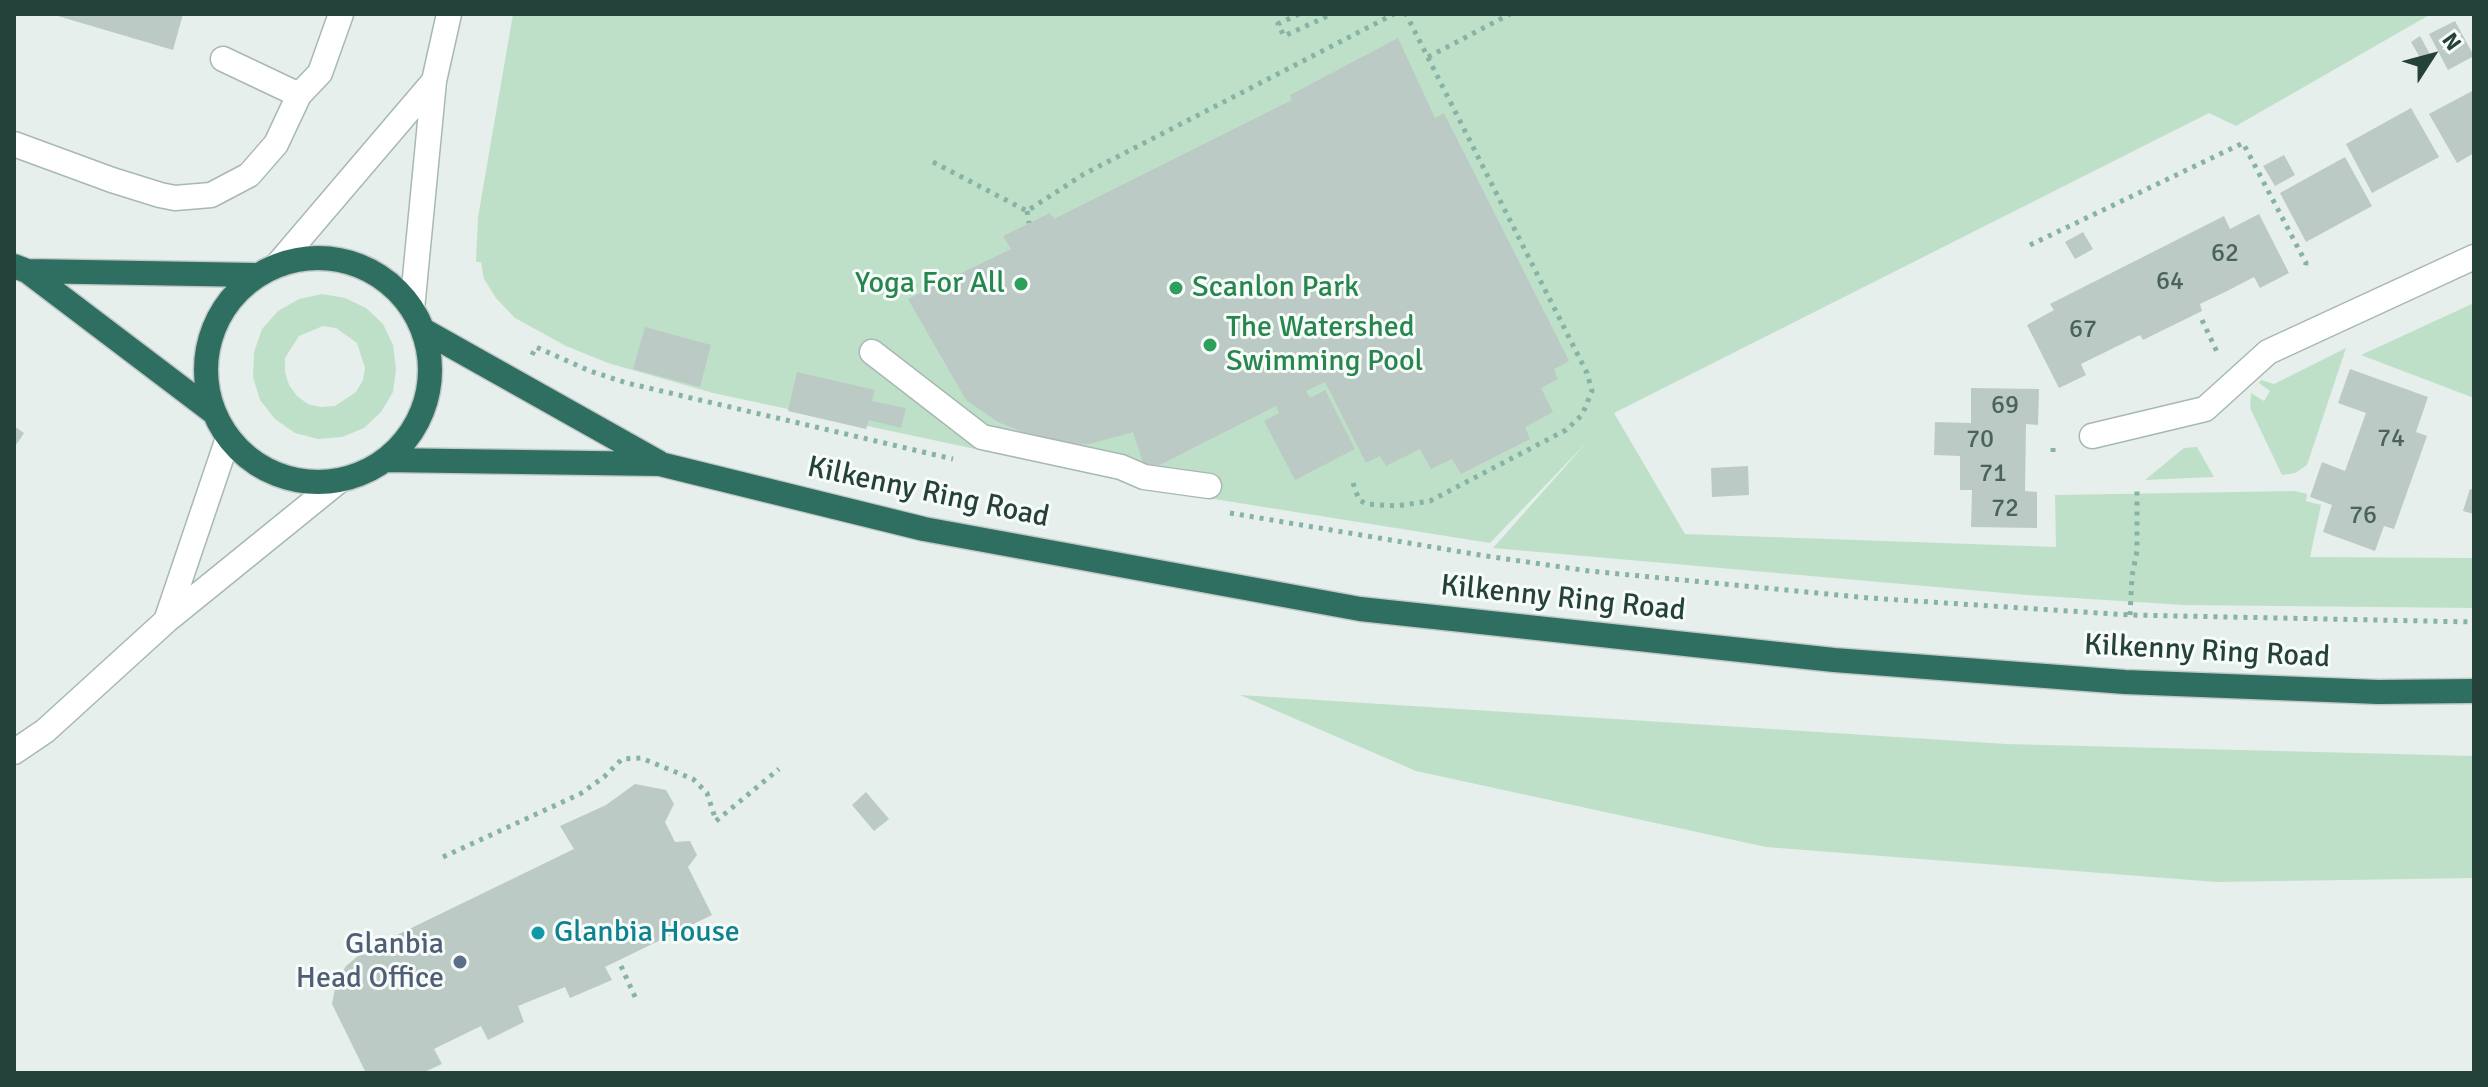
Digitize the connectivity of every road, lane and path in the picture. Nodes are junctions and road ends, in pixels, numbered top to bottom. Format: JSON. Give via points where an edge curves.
{"nodes":[{"id":1,"x":341,"y":14,"type":"edge"},
{"id":2,"x":449,"y":14,"type":"edge"},
{"id":3,"x":1299,"y":14,"type":"edge"},
{"id":4,"x":1332,"y":14,"type":"edge"},
{"id":5,"x":1406,"y":14,"type":"edge"},
{"id":6,"x":1510,"y":14,"type":"edge"},
{"id":7,"x":1392,"y":15,"type":"edge"},
{"id":8,"x":1428,"y":57,"type":"junction"},
{"id":9,"x":223,"y":59,"type":"dead end"},
{"id":10,"x":434,"y":81,"type":"junction"},
{"id":11,"x":299,"y":95,"type":"junction"},
{"id":12,"x":14,"y":144,"type":"edge"},
{"id":13,"x":933,"y":162,"type":"dead end"},
{"id":14,"x":1027,"y":211,"type":"junction"},
{"id":15,"x":1029,"y":223,"type":"dead end"},
{"id":16,"x":2030,"y":245,"type":"dead end"},
{"id":17,"x":2474,"y":257,"type":"edge"},
{"id":18,"x":278,"y":264,"type":"junction"},
{"id":19,"x":21,"y":269,"type":"edge"},
{"id":20,"x":2305,"y":271,"type":"dead end"},
{"id":21,"x":256,"y":275,"type":"junction"},
{"id":22,"x":418,"y":320,"type":"junction"},
{"id":23,"x":2202,"y":320,"type":"dead end"},
{"id":24,"x":872,"y":352,"type":"dead end"},
{"id":25,"x":2219,"y":357,"type":"dead end"},
{"id":26,"x":517,"y":383,"type":"junction"},
{"id":27,"x":213,"y":412,"type":"junction"},
{"id":28,"x":2092,"y":436,"type":"dead end"},
{"id":29,"x":228,"y":438,"type":"junction"},
{"id":30,"x":2053,"y":448,"type":"dead end"},
{"id":31,"x":2053,"y":456,"type":"dead end"},
{"id":32,"x":385,"y":460,"type":"junction"},
{"id":33,"x":959,"y":460,"type":"dead end"},
{"id":34,"x":660,"y":464,"type":"junction"},
{"id":35,"x":340,"y":480,"type":"junction"},
{"id":36,"x":1353,"y":483,"type":"dead end"},
{"id":37,"x":1209,"y":486,"type":"dead end"},
{"id":38,"x":2137,"y":487,"type":"dead end"},
{"id":39,"x":1220,"y":512,"type":"dead end"},
{"id":40,"x":2130,"y":615,"type":"junction"},
{"id":41,"x":166,"y":621,"type":"junction"},
{"id":42,"x":2474,"y":622,"type":"edge"},
{"id":43,"x":2474,"y":691,"type":"edge"},
{"id":44,"x":14,"y":752,"type":"edge"},
{"id":45,"x":779,"y":769,"type":"dead end"},
{"id":46,"x":443,"y":857,"type":"dead end"},
{"id":47,"x":621,"y":966,"type":"dead end"},
{"id":48,"x":636,"y":999,"type":"dead end"}],
"edges":[{"from":1,"to":11,"type":"street","via":[[320,73]]},
{"from":2,"to":10,"type":"street"},
{"from":3,"to":4,"type":"path","via":[[1278,24],[1284,36]]},
{"from":5,"to":8,"type":"path"},
{"from":6,"to":8,"type":"path"},
{"from":7,"to":14,"type":"path","via":[[1084,174]]},
{"from":8,"to":36,"type":"path","via":[[1592,391],[1588,405],[1566,430],[1430,501],[1367,504],[1359,500]]},
{"from":9,"to":11,"type":"street"},
{"from":10,"to":18,"type":"street"},
{"from":10,"to":22,"type":"street"},
{"from":11,"to":12,"type":"street","via":[[276,144],[249,175],[211,195],[160,195]]},
{"from":13,"to":14,"type":"path"},
{"from":14,"to":15,"type":"path"},
{"from":16,"to":20,"type":"path","via":[[2243,143],[2306,263]]},
{"from":17,"to":28,"type":"street","via":[[2268,352],[2205,409]]},
{"from":18,"to":21,"type":"highway"},
{"from":18,"to":22,"type":"highway","via":[[315,257],[353,263],[386,281]]},
{"from":19,"to":21,"type":"highway"},
{"from":19,"to":27,"type":"highway"},
{"from":21,"to":27,"type":"highway","via":[[228,302],[210,336],[205,374]]},
{"from":22,"to":26,"type":"highway","name":"Kilkenny Ring Road"},
{"from":22,"to":32,"type":"highway","via":[[430,365],[426,402],[410,434]]},
{"from":23,"to":25,"type":"path"},
{"from":24,"to":37,"type":"street","via":[[982,437],[1121,467],[1144,477]]},
{"from":26,"to":33,"type":"path","via":[[536,347],[627,383]]},
{"from":26,"to":34,"type":"highway","name":"Kilkenny Ring Road"},
{"from":27,"to":29,"type":"highway"},
{"from":29,"to":35,"type":"highway","via":[[251,460],[278,475],[309,482]]},
{"from":29,"to":41,"type":"street"},
{"from":30,"to":31,"type":"path"},
{"from":32,"to":34,"type":"highway","name":"Kilkenny Ring Road"},
{"from":32,"to":35,"type":"highway"},
{"from":34,"to":43,"type":"highway","name":"Kilkenny Ring Road","via":[[924,529],[1360,609],[1834,660],[2125,682]]},
{"from":35,"to":41,"type":"street"},
{"from":38,"to":40,"type":"path"},
{"from":39,"to":40,"type":"path","via":[[1589,571],[1869,598]]},
{"from":40,"to":42,"type":"path"},
{"from":41,"to":44,"type":"street","via":[[45,731]]},
{"from":45,"to":46,"type":"path","via":[[716,821],[707,793],[693,779],[641,758],[622,759],[580,794]]},
{"from":47,"to":48,"type":"path"}]}
